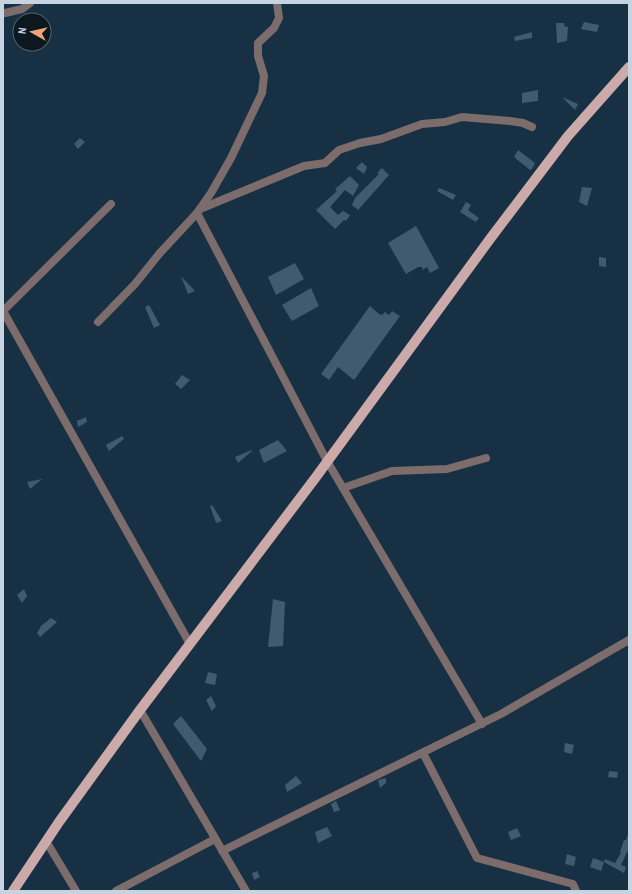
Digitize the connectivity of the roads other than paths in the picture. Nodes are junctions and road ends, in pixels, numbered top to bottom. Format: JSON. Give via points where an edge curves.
{"nodes":[{"id":1,"x":30,"y":3,"type":"edge"},
{"id":2,"x":277,"y":3,"type":"edge"},
{"id":3,"x":4,"y":13,"type":"dead end"},
{"id":4,"x":629,"y":67,"type":"edge"},
{"id":5,"x":532,"y":128,"type":"dead end"},
{"id":6,"x":111,"y":204,"type":"dead end"},
{"id":7,"x":198,"y":211,"type":"junction"},
{"id":8,"x":3,"y":311,"type":"edge"},
{"id":9,"x":98,"y":322,"type":"dead end"},
{"id":10,"x":486,"y":458,"type":"dead end"},
{"id":11,"x":327,"y":461,"type":"junction"},
{"id":12,"x":343,"y":488,"type":"junction"},
{"id":13,"x":629,"y":640,"type":"edge"},
{"id":14,"x":190,"y":644,"type":"junction"},
{"id":15,"x":140,"y":710,"type":"junction"},
{"id":16,"x":482,"y":724,"type":"junction"},
{"id":17,"x":423,"y":753,"type":"junction"},
{"id":18,"x":215,"y":839,"type":"junction"},
{"id":19,"x":46,"y":841,"type":"junction"},
{"id":20,"x":222,"y":851,"type":"junction"},
{"id":21,"x":13,"y":891,"type":"edge"},
{"id":22,"x":76,"y":891,"type":"edge"},
{"id":23,"x":116,"y":891,"type":"edge"},
{"id":24,"x":246,"y":891,"type":"edge"},
{"id":25,"x":576,"y":891,"type":"edge"}],
"edges":[{"from":1,"to":3,"type":"street","via":[[22,9]]},
{"from":2,"to":7,"type":"street","via":[[279,18],[274,28],[258,43],[258,56],[264,76],[262,93],[231,158]]},
{"from":4,"to":11,"type":"main road","via":[[559,148]]},
{"from":5,"to":7,"type":"street","via":[[524,123],[462,117],[422,124],[381,139],[339,150],[324,163],[304,166]]},
{"from":6,"to":8,"type":"street"},
{"from":7,"to":9,"type":"street","via":[[135,284]]},
{"from":7,"to":11,"type":"street"},
{"from":8,"to":14,"type":"street"},
{"from":10,"to":12,"type":"street","via":[[447,469],[392,471]]},
{"from":11,"to":12,"type":"street"},
{"from":11,"to":14,"type":"main road"},
{"from":12,"to":16,"type":"street"},
{"from":13,"to":16,"type":"street"},
{"from":14,"to":15,"type":"main road"},
{"from":15,"to":18,"type":"street"},
{"from":15,"to":19,"type":"main road"},
{"from":16,"to":17,"type":"street"},
{"from":17,"to":20,"type":"street"},
{"from":17,"to":25,"type":"street","via":[[477,858],[573,884]]},
{"from":18,"to":20,"type":"street"},
{"from":18,"to":23,"type":"street"},
{"from":19,"to":21,"type":"main road"},
{"from":19,"to":22,"type":"street"},
{"from":20,"to":24,"type":"street"}]}
